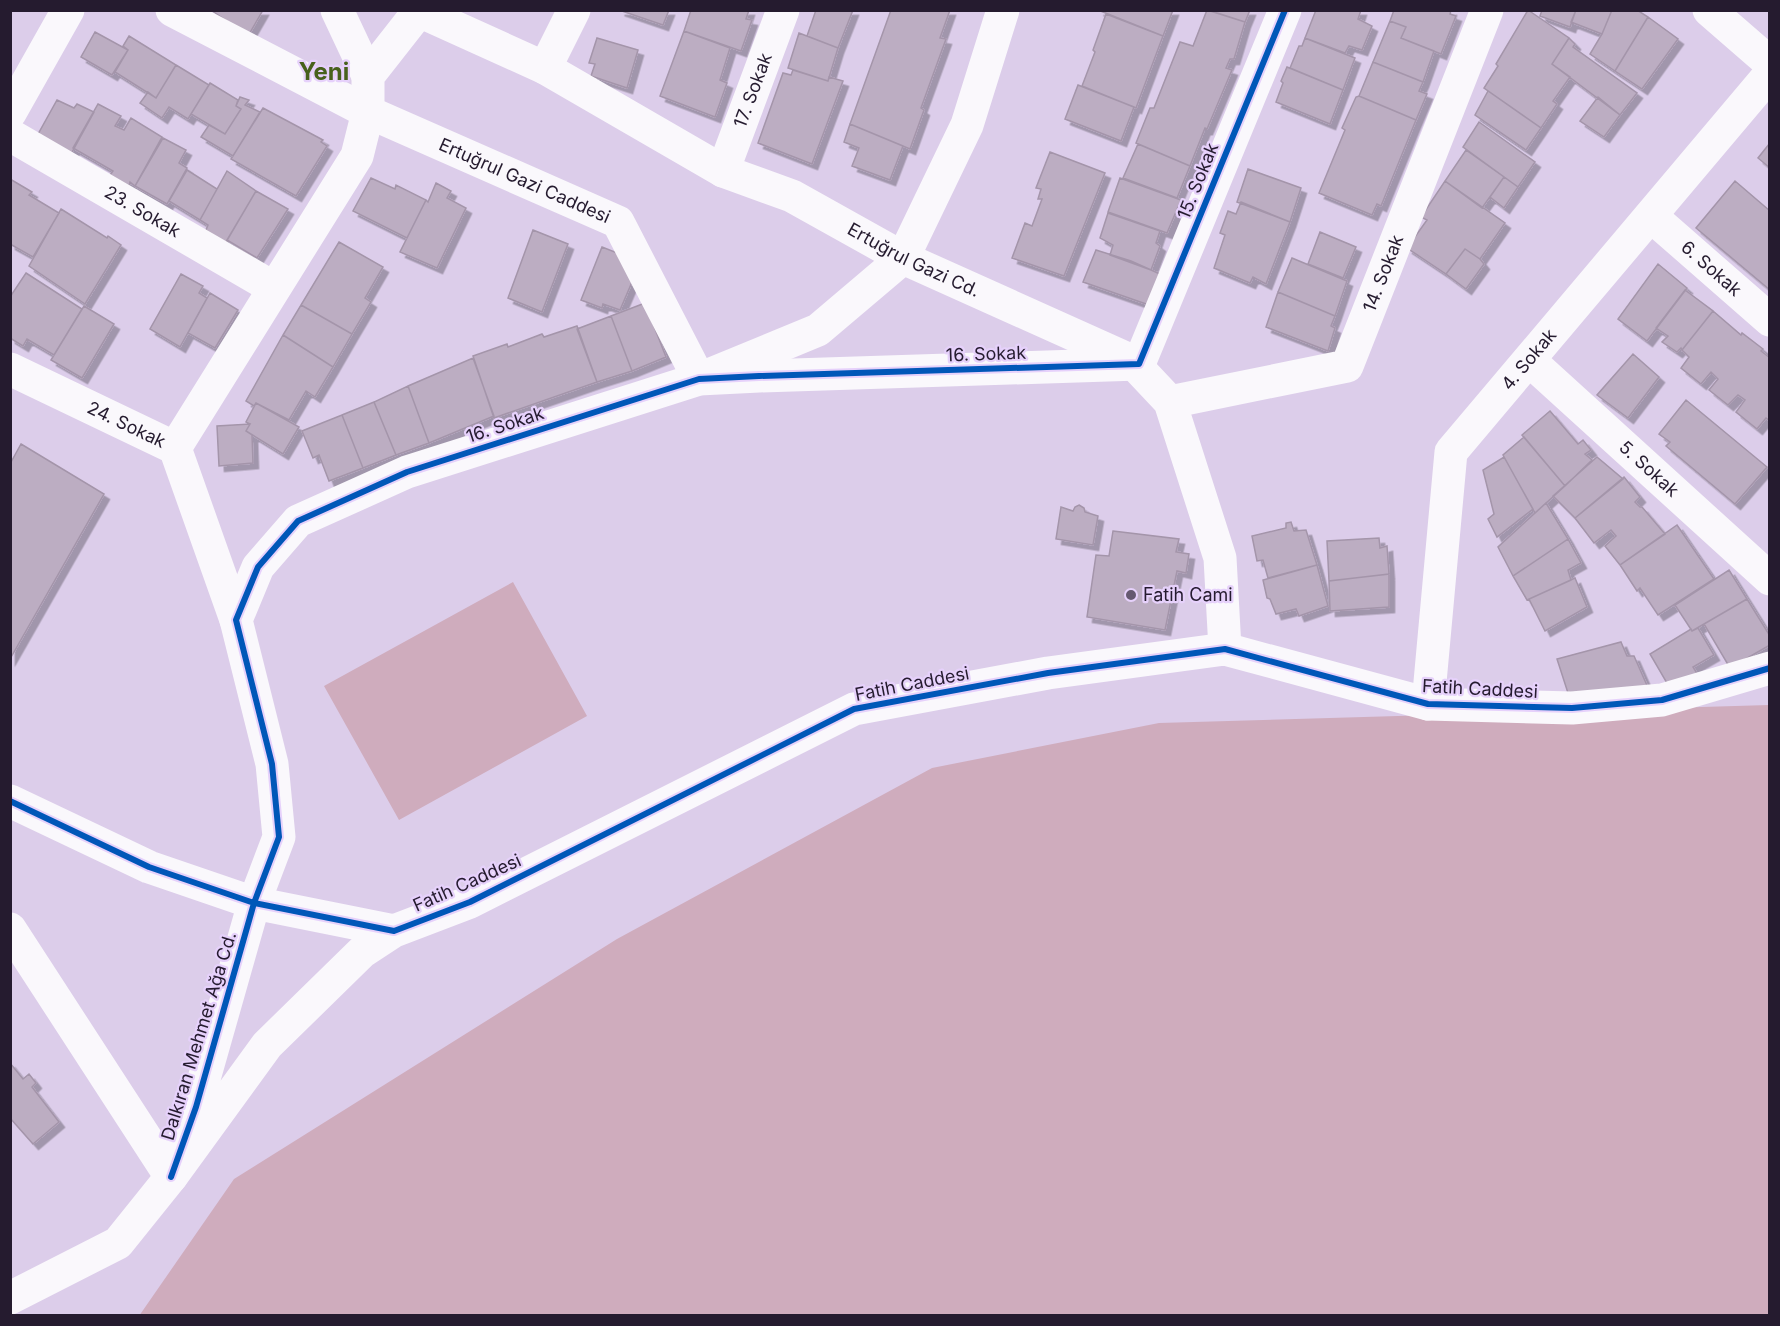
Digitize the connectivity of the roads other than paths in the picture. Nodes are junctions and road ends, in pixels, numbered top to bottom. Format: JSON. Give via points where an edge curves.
{"nodes":[{"id":1,"x":68,"y":10,"type":"edge"},
{"id":2,"x":172,"y":10,"type":"edge"},
{"id":3,"x":337,"y":10,"type":"edge"},
{"id":4,"x":574,"y":10,"type":"edge"},
{"id":5,"x":783,"y":10,"type":"edge"},
{"id":6,"x":1003,"y":10,"type":"edge"},
{"id":7,"x":1285,"y":10,"type":"edge"},
{"id":8,"x":1486,"y":10,"type":"edge"},
{"id":9,"x":1709,"y":10,"type":"edge"},
{"id":10,"x":419,"y":11,"type":"edge"},
{"id":11,"x":1770,"y":63,"type":"edge"},
{"id":12,"x":545,"y":68,"type":"junction"},
{"id":13,"x":1770,"y":74,"type":"edge"},
{"id":14,"x":368,"y":76,"type":"junction"},
{"id":15,"x":368,"y":112,"type":"junction"},
{"id":16,"x":10,"y":113,"type":"edge"},
{"id":17,"x":10,"y":135,"type":"edge"},
{"id":18,"x":723,"y":171,"type":"junction"},
{"id":19,"x":1651,"y":216,"type":"junction"},
{"id":20,"x":903,"y":258,"type":"junction"},
{"id":21,"x":274,"y":288,"type":"junction"},
{"id":22,"x":1770,"y":320,"type":"edge"},
{"id":23,"x":1529,"y":360,"type":"junction"},
{"id":24,"x":1139,"y":364,"type":"junction"},
{"id":25,"x":10,"y":369,"type":"edge"},
{"id":26,"x":699,"y":379,"type":"junction"},
{"id":27,"x":1170,"y":402,"type":"junction"},
{"id":28,"x":175,"y":448,"type":"junction"},
{"id":29,"x":1770,"y":579,"type":"edge"},
{"id":30,"x":236,"y":620,"type":"junction"},
{"id":31,"x":1225,"y":649,"type":"junction"},
{"id":32,"x":1770,"y":668,"type":"edge"},
{"id":33,"x":1428,"y":704,"type":"junction"},
{"id":34,"x":10,"y":801,"type":"edge"},
{"id":35,"x":254,"y":903,"type":"junction"},
{"id":36,"x":10,"y":928,"type":"edge"},
{"id":37,"x":394,"y":931,"type":"junction"},
{"id":38,"x":171,"y":1177,"type":"junction"},
{"id":39,"x":10,"y":1298,"type":"edge"}],
"edges":[{"from":1,"to":16,"type":"street"},
{"from":2,"to":15,"type":"street","name":"Ertuğrul Gazi Caddesi"},
{"from":3,"to":14,"type":"street"},
{"from":4,"to":12,"type":"street"},
{"from":5,"to":18,"type":"street","name":"17. Sokak"},
{"from":6,"to":20,"type":"street","via":[[967,125]]},
{"from":7,"to":24,"type":"street","name":"15. Sokak"},
{"from":8,"to":27,"type":"street","name":"14. Sokak","via":[[1347,366]]},
{"from":9,"to":11,"type":"street"},
{"from":10,"to":12,"type":"street","name":"Ertuğrul Gazi Cd."},
{"from":10,"to":14,"type":"street"},
{"from":12,"to":18,"type":"street","name":"Ertuğrul Gazi Cd."},
{"from":13,"to":19,"type":"street","name":"4. Sokak"},
{"from":14,"to":15,"type":"street"},
{"from":15,"to":21,"type":"street","via":[[357,156]]},
{"from":15,"to":26,"type":"street","name":"Ertuğrul Gazi Caddesi","via":[[618,222]]},
{"from":17,"to":21,"type":"street","name":"23. Sokak"},
{"from":18,"to":20,"type":"street","name":"Ertuğrul Gazi Cd.","via":[[792,196]]},
{"from":19,"to":22,"type":"street","name":"6. Sokak"},
{"from":19,"to":23,"type":"street","name":"4. Sokak"},
{"from":20,"to":24,"type":"street","name":"Ertuğrul Gazi Cd."},
{"from":20,"to":26,"type":"street","via":[[818,330]]},
{"from":21,"to":28,"type":"street"},
{"from":23,"to":29,"type":"street","name":"5. Sokak"},
{"from":23,"to":33,"type":"street","name":"4. Sokak","via":[[1452,452]]},
{"from":24,"to":26,"type":"street","name":"16. Sokak"},
{"from":24,"to":27,"type":"street","name":"Ertuğrul Gazi Cd.","via":[[1138,368]]},
{"from":25,"to":28,"type":"street","name":"24. Sokak"},
{"from":26,"to":30,"type":"street","name":"16. Sokak","via":[[407,472],[298,520],[258,567]]},
{"from":27,"to":31,"type":"street","name":"Ertuğrul Gazi Cd.","via":[[1220,558]]},
{"from":28,"to":30,"type":"street","name":"24. Sokak"},
{"from":30,"to":35,"type":"street","via":[[272,764],[279,837]]},
{"from":31,"to":33,"type":"street","name":"Fatih Caddesi"},
{"from":31,"to":37,"type":"street","name":"Fatih Caddesi","via":[[1048,673],[854,709],[470,902]]},
{"from":32,"to":33,"type":"street","name":"Fatih Caddesi","via":[[1662,700],[1572,708]]},
{"from":34,"to":35,"type":"street","via":[[149,867]]},
{"from":35,"to":37,"type":"street"},
{"from":35,"to":38,"type":"street","name":"Dalkıran Mehmet Ağa Cd.","via":[[196,1107]]},
{"from":36,"to":38,"type":"street"},
{"from":37,"to":38,"type":"street","name":"Dalkıran Mehmet Ağa Cd.","via":[[362,952],[267,1045]]},
{"from":38,"to":39,"type":"street","name":"Dalkıran Mehmet Ağa Cd.","via":[[118,1243]]}]}
